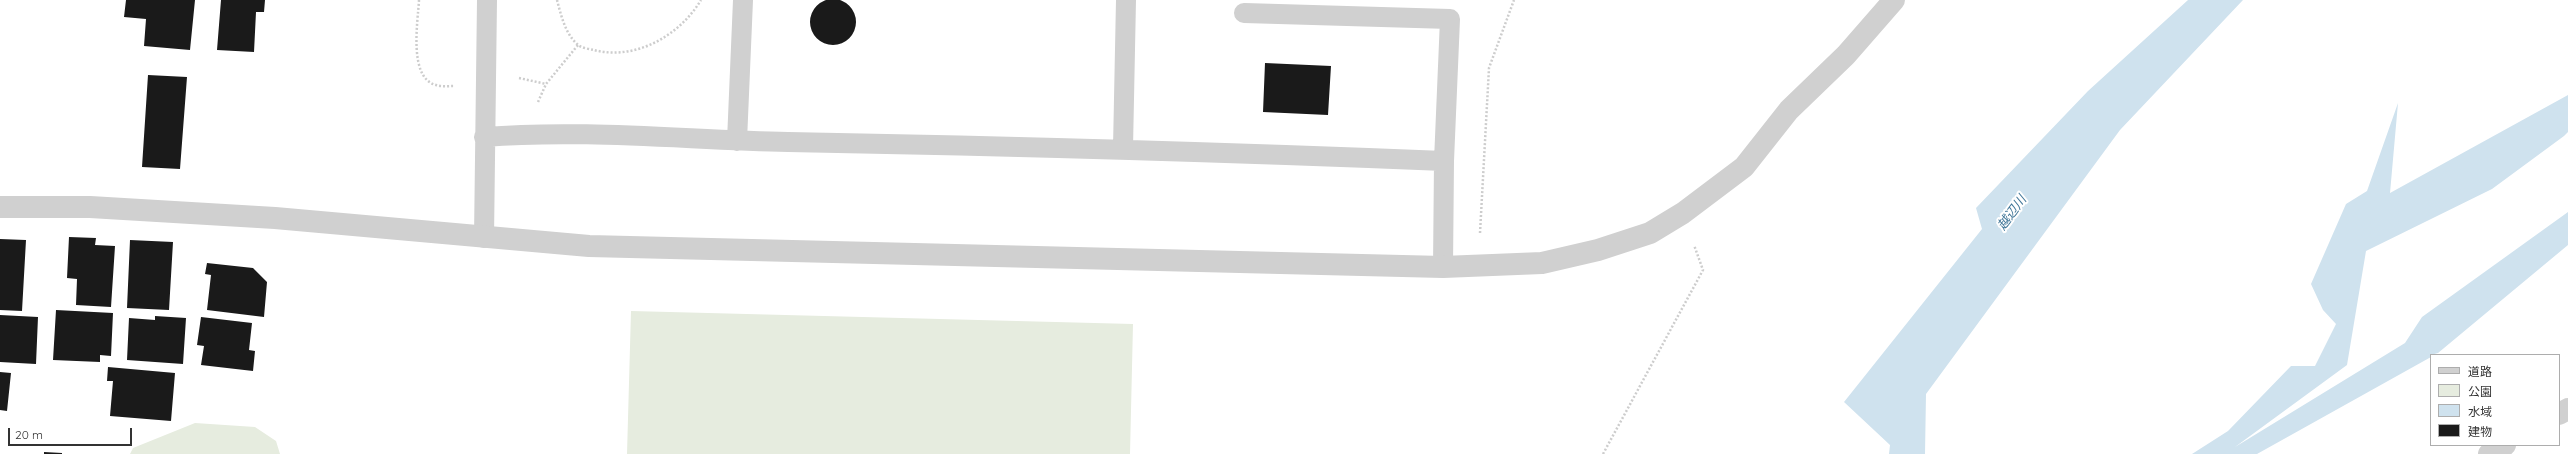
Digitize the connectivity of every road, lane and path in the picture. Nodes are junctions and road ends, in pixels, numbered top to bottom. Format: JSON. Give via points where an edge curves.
{"nodes":[{"id":1,"x":419,"y":0,"type":"edge"},
{"id":2,"x":487,"y":0,"type":"edge"},
{"id":3,"x":557,"y":0,"type":"edge"},
{"id":4,"x":701,"y":0,"type":"edge"},
{"id":5,"x":743,"y":0,"type":"edge"},
{"id":6,"x":1126,"y":0,"type":"edge"},
{"id":7,"x":1514,"y":0,"type":"edge"},
{"id":8,"x":1894,"y":0,"type":"edge"},
{"id":9,"x":1291,"y":7,"type":"edge"},
{"id":10,"x":1244,"y":13,"type":"dead end"},
{"id":11,"x":578,"y":45,"type":"junction"},
{"id":12,"x":485,"y":88,"type":"junction"},
{"id":13,"x":524,"y":134,"type":"junction"},
{"id":14,"x":484,"y":137,"type":"junction"},
{"id":15,"x":737,"y":141,"type":"junction"},
{"id":16,"x":1123,"y":148,"type":"junction"},
{"id":17,"x":1444,"y":161,"type":"junction"},
{"id":18,"x":0,"y":207,"type":"edge"},
{"id":19,"x":1683,"y":213,"type":"junction"},
{"id":20,"x":484,"y":238,"type":"junction"},
{"id":21,"x":1478,"y":265,"type":"junction"},
{"id":22,"x":1443,"y":267,"type":"junction"},
{"id":23,"x":2503,"y":446,"type":"edge"},
{"id":24,"x":1603,"y":454,"type":"edge"},
{"id":25,"x":2489,"y":454,"type":"edge"}],
"edges":[{"from":1,"to":12,"type":"path","via":[[416,54],[420,72],[434,85]]},
{"from":2,"to":12,"type":"lane"},
{"from":3,"to":11,"type":"path","via":[[566,28]]},
{"from":4,"to":11,"type":"path","via":[[664,39],[630,52],[602,52]]},
{"from":5,"to":15,"type":"lane"},
{"from":6,"to":16,"type":"lane"},
{"from":7,"to":21,"type":"path","via":[[1489,68]]},
{"from":8,"to":19,"type":"street","via":[[1846,55],[1789,110],[1744,166]]},
{"from":9,"to":10,"type":"lane"},
{"from":9,"to":17,"type":"lane","via":[[1450,19]]},
{"from":11,"to":13,"type":"path","via":[[546,84]]},
{"from":12,"to":14,"type":"lane"},
{"from":13,"to":14,"type":"lane"},
{"from":13,"to":15,"type":"lane"},
{"from":14,"to":20,"type":"lane"},
{"from":15,"to":16,"type":"lane"},
{"from":16,"to":17,"type":"lane"},
{"from":17,"to":22,"type":"lane"},
{"from":18,"to":20,"type":"street","via":[[90,207],[260,217]]},
{"from":19,"to":21,"type":"street","via":[[1650,233],[1598,250],[1542,263]]},
{"from":19,"to":24,"type":"path","via":[[1703,270]]},
{"from":20,"to":22,"type":"street","via":[[589,246]]},
{"from":21,"to":22,"type":"street"},
{"from":23,"to":25,"type":"street"}]}
